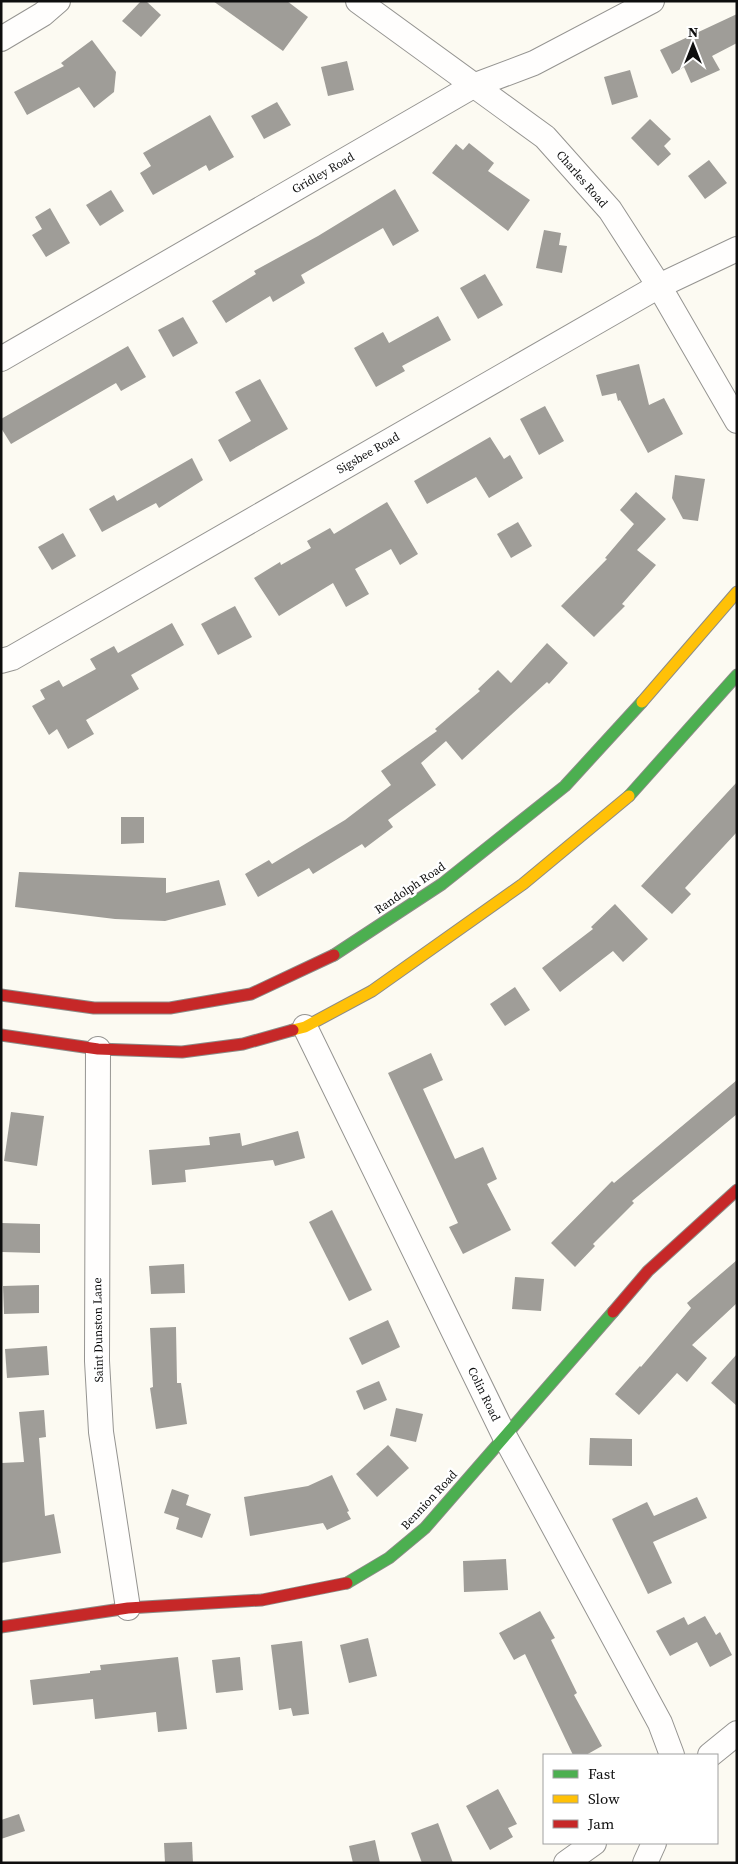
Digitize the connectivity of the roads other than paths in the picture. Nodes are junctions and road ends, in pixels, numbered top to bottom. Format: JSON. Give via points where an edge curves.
{"nodes":[{"id":1,"x":58,"y":1,"type":"edge"},
{"id":2,"x":358,"y":1,"type":"edge"},
{"id":3,"x":652,"y":1,"type":"edge"},
{"id":4,"x":1,"y":39,"type":"edge"},
{"id":5,"x":473,"y":86,"type":"junction"},
{"id":6,"x":737,"y":249,"type":"edge"},
{"id":7,"x":659,"y":286,"type":"junction"},
{"id":8,"x":1,"y":359,"type":"edge"},
{"id":9,"x":737,"y":421,"type":"edge"},
{"id":10,"x":737,"y":592,"type":"edge"},
{"id":11,"x":1,"y":661,"type":"edge"},
{"id":12,"x":737,"y":675,"type":"edge"},
{"id":13,"x":1,"y":994,"type":"edge"},
{"id":14,"x":305,"y":1027,"type":"junction"},
{"id":15,"x":1,"y":1035,"type":"edge"},
{"id":16,"x":98,"y":1049,"type":"junction"},
{"id":17,"x":737,"y":1190,"type":"edge"},
{"id":18,"x":505,"y":1437,"type":"junction"},
{"id":19,"x":128,"y":1608,"type":"junction"},
{"id":20,"x":1,"y":1627,"type":"edge"},
{"id":21,"x":737,"y":1734,"type":"edge"},
{"id":22,"x":672,"y":1754,"type":"edge"},
{"id":23,"x":711,"y":1754,"type":"edge"},
{"id":24,"x":593,"y":1844,"type":"edge"},
{"id":25,"x":654,"y":1844,"type":"edge"},
{"id":26,"x":566,"y":1863,"type":"edge"},
{"id":27,"x":645,"y":1863,"type":"edge"}],
"edges":[{"from":1,"to":4,"type":"street"},
{"from":2,"to":5,"type":"street","name":"Charles Road"},
{"from":3,"to":5,"type":"street","name":"Gridley Road","via":[[534,63]]},
{"from":5,"to":7,"type":"street","name":"Charles Road","via":[[545,137],[610,210]]},
{"from":5,"to":8,"type":"street","name":"Gridley Road"},
{"from":6,"to":7,"type":"street","name":"Sigsbee Road"},
{"from":7,"to":9,"type":"street","name":"Charles Road"},
{"from":7,"to":11,"type":"street","name":"Sigsbee Road","via":[[21,653]]},
{"from":10,"to":13,"type":"main road","name":"Randolph Road","via":[[673,669],[565,786],[442,884],[336,954],[251,994],[170,1008],[94,1008]]},
{"from":12,"to":14,"type":"main road","via":[[624,802],[523,884],[380,985]]},
{"from":14,"to":16,"type":"main road","via":[[243,1044],[182,1052]]},
{"from":14,"to":18,"type":"street","name":"Colin Road"},
{"from":15,"to":16,"type":"main road"},
{"from":16,"to":19,"type":"street","name":"Saint Dunston Lane","via":[[97,1361],[101,1432]]},
{"from":17,"to":18,"type":"main road","name":"Bennion Road","via":[[648,1271]]},
{"from":18,"to":19,"type":"main road","name":"Bennion Road","via":[[425,1528],[389,1558],[349,1582],[262,1600]]},
{"from":18,"to":22,"type":"street","name":"Colin Road","via":[[660,1724]]},
{"from":19,"to":20,"type":"main road","name":"Bennion Road"},
{"from":21,"to":23,"type":"street"},
{"from":24,"to":26,"type":"street"},
{"from":25,"to":27,"type":"street"}]}
